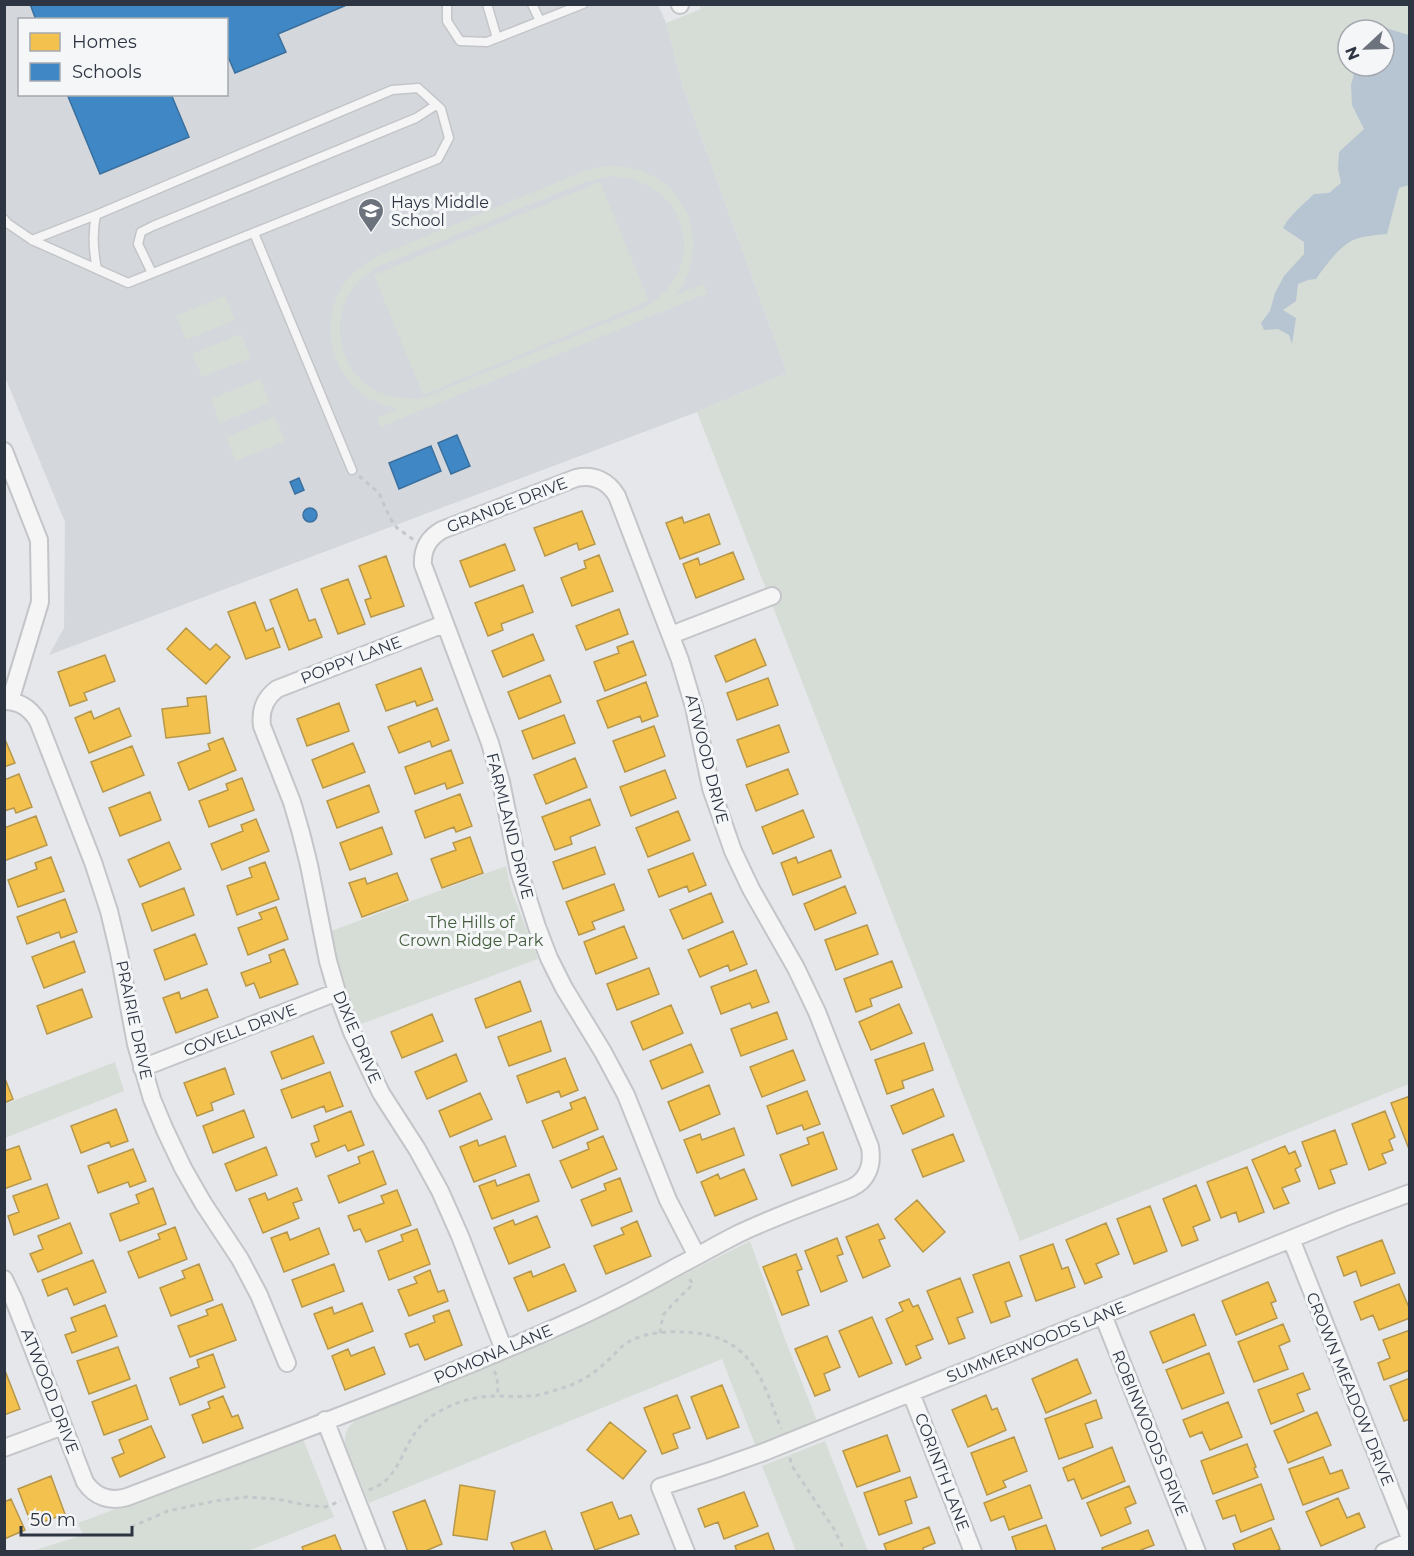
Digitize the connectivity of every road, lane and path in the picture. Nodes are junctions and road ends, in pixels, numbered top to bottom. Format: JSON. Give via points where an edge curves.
{"nodes":[{"id":1,"x":447,"y":4,"type":"edge"},
{"id":2,"x":487,"y":4,"type":"edge"},
{"id":3,"x":532,"y":4,"type":"edge"},
{"id":4,"x":582,"y":4,"type":"edge"},
{"id":5,"x":540,"y":21,"type":"junction"},
{"id":6,"x":497,"y":38,"type":"junction"},
{"id":7,"x":436,"y":105,"type":"junction"},
{"id":8,"x":96,"y":215,"type":"junction"},
{"id":9,"x":4,"y":219,"type":"edge"},
{"id":10,"x":254,"y":233,"type":"junction"},
{"id":11,"x":32,"y":240,"type":"junction"},
{"id":12,"x":97,"y":269,"type":"junction"},
{"id":13,"x":152,"y":273,"type":"junction"},
{"id":14,"x":4,"y":451,"type":"edge"},
{"id":15,"x":352,"y":470,"type":"joint"},
{"id":16,"x":596,"y":478,"type":"joint"},
{"id":17,"x":425,"y":549,"type":"junction"},
{"id":18,"x":772,"y":596,"type":"dead end"},
{"id":19,"x":444,"y":624,"type":"junction"},
{"id":20,"x":671,"y":635,"type":"junction"},
{"id":21,"x":11,"y":702,"type":"edge"},
{"id":22,"x":264,"y":705,"type":"joint"},
{"id":23,"x":337,"y":992,"type":"junction"},
{"id":24,"x":142,"y":1068,"type":"junction"},
{"id":25,"x":867,"y":1174,"type":"joint"},
{"id":26,"x":1410,"y":1193,"type":"edge"},
{"id":27,"x":1291,"y":1239,"type":"junction"},
{"id":28,"x":698,"y":1256,"type":"junction"},
{"id":29,"x":4,"y":1279,"type":"edge"},
{"id":30,"x":1103,"y":1315,"type":"junction"},
{"id":31,"x":504,"y":1350,"type":"junction"},
{"id":32,"x":488,"y":1357,"type":"junction"},
{"id":33,"x":287,"y":1363,"type":"dead end"},
{"id":34,"x":911,"y":1393,"type":"junction"},
{"id":35,"x":498,"y":1396,"type":"junction"},
{"id":36,"x":325,"y":1420,"type":"junction"},
{"id":37,"x":63,"y":1426,"type":"junction"},
{"id":38,"x":786,"y":1443,"type":"junction"},
{"id":39,"x":4,"y":1448,"type":"edge"},
{"id":40,"x":355,"y":1496,"type":"junction"},
{"id":41,"x":103,"y":1497,"type":"joint"},
{"id":42,"x":131,"y":1527,"type":"dead end"},
{"id":43,"x":1410,"y":1540,"type":"edge"},
{"id":44,"x":377,"y":1551,"type":"edge"},
{"id":45,"x":686,"y":1551,"type":"edge"},
{"id":46,"x":845,"y":1551,"type":"edge"},
{"id":47,"x":973,"y":1551,"type":"edge"},
{"id":48,"x":1197,"y":1551,"type":"edge"},
{"id":49,"x":1384,"y":1551,"type":"edge"}],
"edges":[{"from":1,"to":6,"type":"lane","via":[[447,21],[460,41],[487,42]]},
{"from":2,"to":6,"type":"lane"},
{"from":3,"to":5,"type":"lane"},
{"from":4,"to":5,"type":"lane"},
{"from":5,"to":6,"type":"lane"},
{"from":7,"to":8,"type":"lane","via":[[418,88],[392,90]]},
{"from":7,"to":10,"type":"lane","via":[[449,138],[438,159]]},
{"from":7,"to":13,"type":"lane","via":[[416,118],[141,232],[138,244]]},
{"from":8,"to":11,"type":"lane"},
{"from":8,"to":12,"type":"lane","via":[[93,252]]},
{"from":9,"to":11,"type":"lane"},
{"from":10,"to":13,"type":"lane"},
{"from":10,"to":15,"type":"lane"},
{"from":11,"to":12,"type":"lane"},
{"from":12,"to":13,"type":"lane","via":[[128,283]]},
{"from":14,"to":21,"type":"street","via":[[39,540],[40,602]]},
{"from":15,"to":17,"type":"path","via":[[379,493],[397,528]]},
{"from":16,"to":17,"type":"street","name":"GRANDE DRIVE","via":[[576,478],[442,530]]},
{"from":16,"to":20,"type":"street","name":"ATWOOD DRIVE","via":[[617,496]]},
{"from":17,"to":19,"type":"street","name":"FARMLAND DRIVE","via":[[423,569]]},
{"from":18,"to":20,"type":"street"},
{"from":19,"to":22,"type":"street","name":"POPPY LANE","via":[[283,686]]},
{"from":19,"to":28,"type":"street","name":"FARMLAND DRIVE","via":[[494,758],[519,871],[549,958],[626,1095],[668,1200]]},
{"from":20,"to":25,"type":"street","name":"ATWOOD DRIVE","via":[[721,820],[751,889],[817,1012],[870,1147]]},
{"from":21,"to":24,"type":"street","name":"PRAIRIE DRIVE","via":[[31,711],[38,721],[99,878],[116,936]]},
{"from":22,"to":23,"type":"street","name":"DIXIE DRIVE","via":[[262,726],[301,833]]},
{"from":23,"to":24,"type":"street","name":"COVELL DRIVE"},
{"from":23,"to":31,"type":"street","name":"DIXIE DRIVE","via":[[373,1078],[447,1206]]},
{"from":24,"to":33,"type":"street","name":"PRAIRIE DRIVE","via":[[175,1153],[248,1274]]},
{"from":25,"to":28,"type":"street","name":"POMONA LANE","via":[[852,1188],[752,1227]]},
{"from":26,"to":27,"type":"street","name":"SUMMERWOODS LANE"},
{"from":27,"to":30,"type":"street","name":"SUMMERWOODS LANE"},
{"from":27,"to":43,"type":"street","name":"CROWN MEADOW DRIVE"},
{"from":28,"to":31,"type":"street","name":"POMONA LANE","via":[[600,1307]]},
{"from":29,"to":37,"type":"street","name":"ATWOOD DRIVE"},
{"from":30,"to":34,"type":"street","name":"SUMMERWOODS LANE"},
{"from":30,"to":48,"type":"street","name":"ROBINWOODS DRIVE"},
{"from":31,"to":32,"type":"street","name":"POMONA LANE"},
{"from":32,"to":35,"type":"path","via":[[497,1376]]},
{"from":32,"to":36,"type":"street","name":"POMONA LANE"},
{"from":34,"to":38,"type":"street","name":"SUMMERWOODS LANE"},
{"from":34,"to":47,"type":"street","name":"CORINTH LANE"},
{"from":35,"to":38,"type":"path","via":[[542,1395],[570,1386],[604,1365],[628,1342],[646,1334],[699,1332],[733,1345],[750,1361],[761,1377]]},
{"from":35,"to":40,"type":"path","via":[[463,1400],[431,1416],[418,1427],[387,1480]]},
{"from":36,"to":40,"type":"street"},
{"from":36,"to":41,"type":"street","name":"POMONA LANE","via":[[127,1497]]},
{"from":37,"to":39,"type":"street"},
{"from":37,"to":41,"type":"street","name":"ATWOOD DRIVE","via":[[85,1482]]},
{"from":38,"to":45,"type":"street","name":"SUMMERWOODS LANE","via":[[660,1487]]},
{"from":38,"to":46,"type":"path","via":[[792,1466]]},
{"from":40,"to":42,"type":"path","via":[[325,1507],[247,1497],[215,1501],[168,1511]]},
{"from":40,"to":44,"type":"street"},
{"from":43,"to":49,"type":"street"}]}
